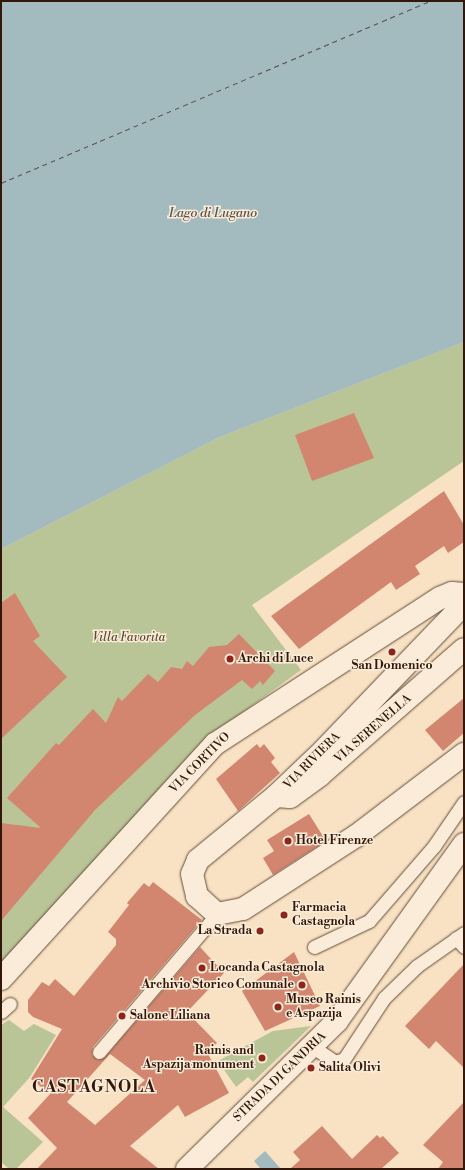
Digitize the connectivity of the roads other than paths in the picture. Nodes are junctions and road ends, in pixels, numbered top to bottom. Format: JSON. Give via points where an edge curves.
{"nodes":[{"id":1,"x":464,"y":594,"type":"edge"},
{"id":2,"x":464,"y":604,"type":"edge"},
{"id":3,"x":464,"y":649,"type":"edge"},
{"id":4,"x":464,"y":754,"type":"edge"},
{"id":5,"x":276,"y":796,"type":"junction"},
{"id":6,"x":464,"y":802,"type":"edge"},
{"id":7,"x":464,"y":844,"type":"edge"},
{"id":8,"x":218,"y":914,"type":"junction"},
{"id":9,"x":461,"y":939,"type":"edge"},
{"id":10,"x":314,"y":947,"type":"dead end"},
{"id":11,"x":1,"y":979,"type":"edge"},
{"id":12,"x":313,"y":1047,"type":"junction"},
{"id":13,"x":100,"y":1052,"type":"dead end"},
{"id":14,"x":187,"y":1169,"type":"edge"}],
"edges":[{"from":1,"to":11,"type":"main road","name":"VIA CORTIVO","via":[[452,593],[440,598],[215,744]]},
{"from":2,"to":5,"type":"main road","name":"VIA RIVIERA"},
{"from":3,"to":5,"type":"main road","name":"VIA SERENELLA","via":[[320,775],[290,797]]},
{"from":4,"to":8,"type":"main road","via":[[363,832],[250,905],[235,913]]},
{"from":5,"to":8,"type":"main road","name":"VIA RIVIERA","via":[[205,853],[195,866],[192,882],[197,896]]},
{"from":6,"to":10,"type":"lane","via":[[434,846],[369,921]]},
{"from":7,"to":12,"type":"main road","name":"STRADA DI GANDRIA","via":[[337,1021]]},
{"from":8,"to":13,"type":"lane"},
{"from":9,"to":12,"type":"lane","via":[[417,966],[384,998],[344,1059],[335,1062]]},
{"from":12,"to":14,"type":"main road","name":"STRADA DI GANDRIA"}]}
